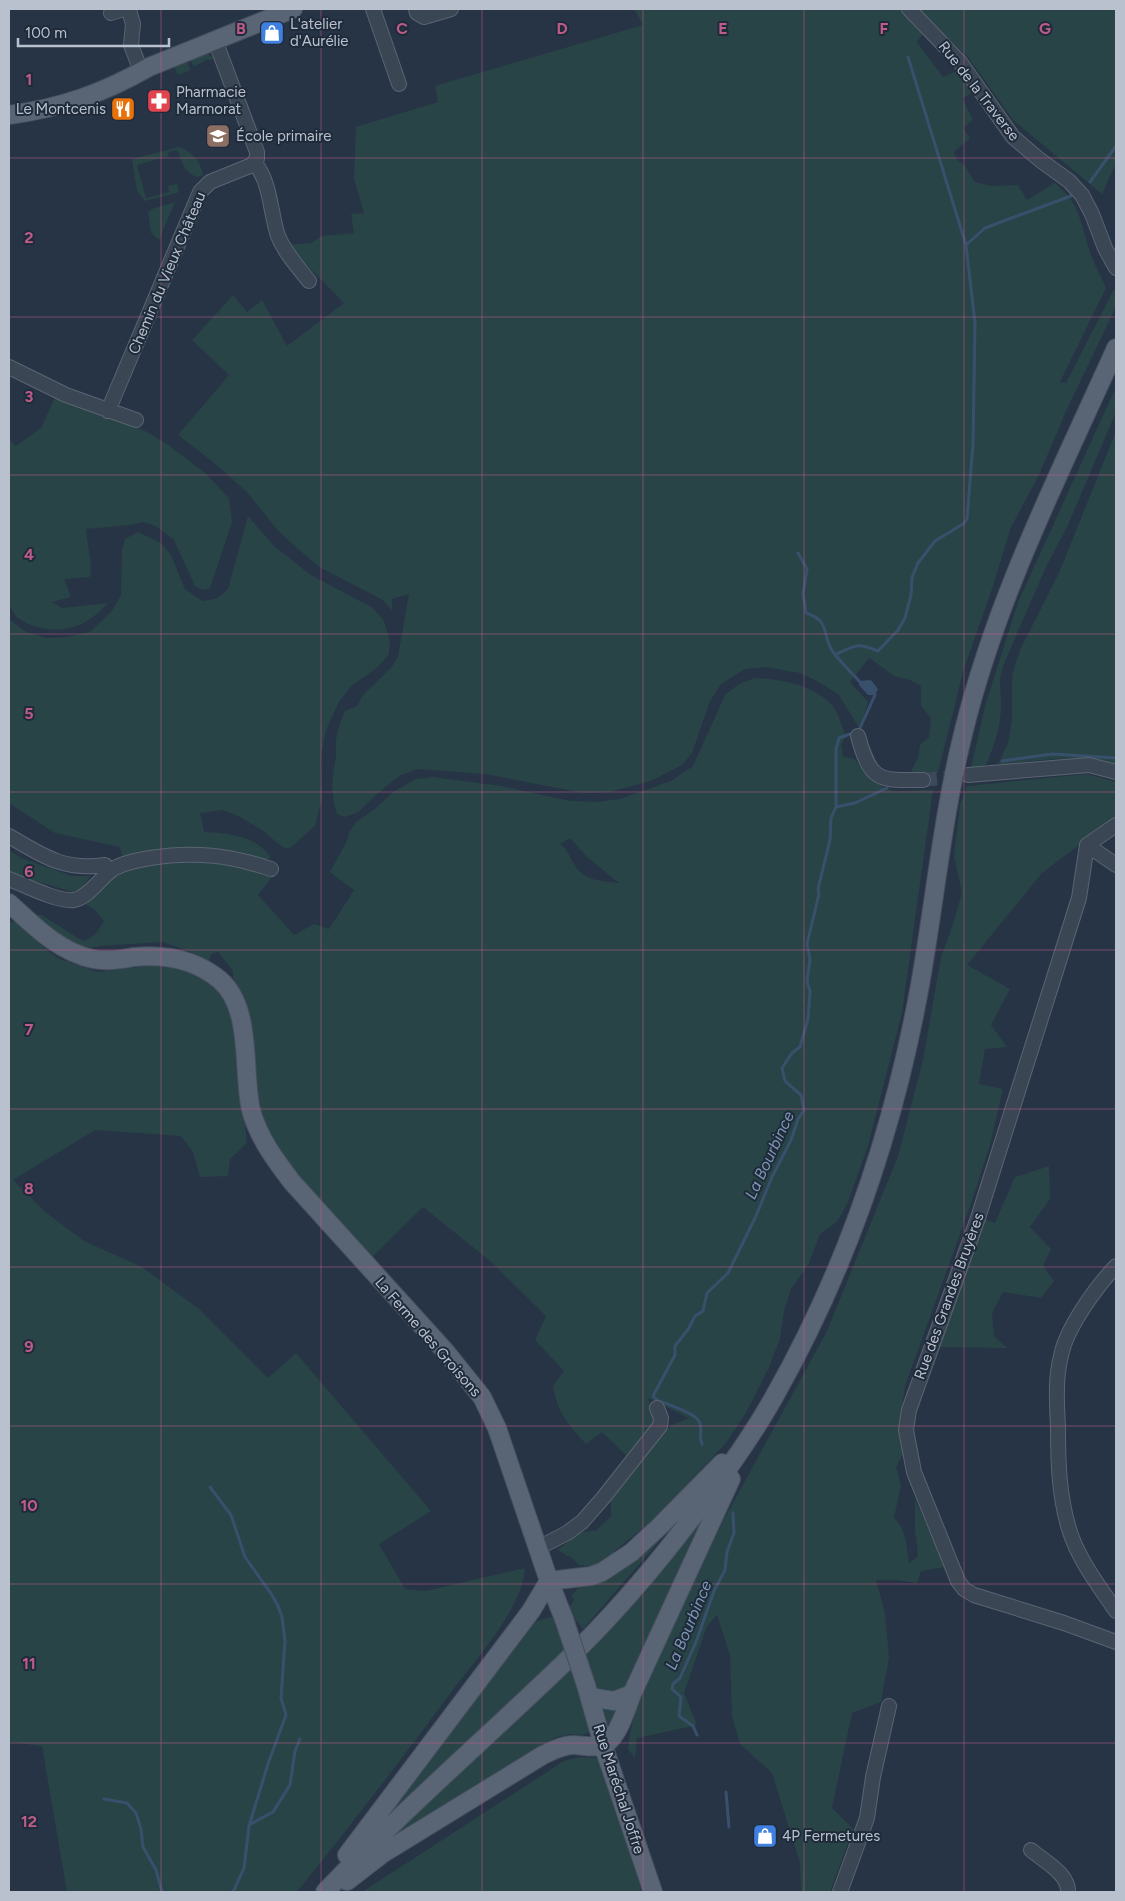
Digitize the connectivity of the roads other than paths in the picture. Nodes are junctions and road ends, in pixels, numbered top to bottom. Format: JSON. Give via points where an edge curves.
{"nodes":[{"id":1,"x":293,"y":9,"type":"edge"},
{"id":2,"x":373,"y":9,"type":"edge"},
{"id":3,"x":416,"y":9,"type":"edge"},
{"id":4,"x":451,"y":9,"type":"edge"},
{"id":5,"x":909,"y":9,"type":"edge"},
{"id":6,"x":119,"y":10,"type":"edge"},
{"id":7,"x":215,"y":40,"type":"junction"},
{"id":8,"x":141,"y":71,"type":"junction"},
{"id":9,"x":399,"y":84,"type":"dead end"},
{"id":10,"x":9,"y":115,"type":"edge"},
{"id":11,"x":254,"y":162,"type":"junction"},
{"id":12,"x":1116,"y":268,"type":"edge"},
{"id":13,"x":309,"y":281,"type":"dead end"},
{"id":14,"x":1116,"y":348,"type":"edge"},
{"id":15,"x":9,"y":367,"type":"edge"},
{"id":16,"x":108,"y":411,"type":"junction"},
{"id":17,"x":136,"y":420,"type":"dead end"},
{"id":18,"x":858,"y":736,"type":"dead end"},
{"id":19,"x":1116,"y":772,"type":"edge"},
{"id":20,"x":968,"y":776,"type":"tunnel mouth"},
{"id":21,"x":923,"y":780,"type":"tunnel mouth"},
{"id":22,"x":1116,"y":825,"type":"edge"},
{"id":23,"x":9,"y":836,"type":"edge"},
{"id":24,"x":1087,"y":845,"type":"junction"},
{"id":25,"x":105,"y":865,"type":"dead end"},
{"id":26,"x":1116,"y":865,"type":"edge"},
{"id":27,"x":271,"y":868,"type":"dead end"},
{"id":28,"x":9,"y":879,"type":"edge"},
{"id":29,"x":12,"y":910,"type":"edge"},
{"id":30,"x":1116,"y":1266,"type":"edge"},
{"id":31,"x":657,"y":1408,"type":"dead end"},
{"id":32,"x":752,"y":1433,"type":"junction"},
{"id":33,"x":538,"y":1548,"type":"junction"},
{"id":34,"x":549,"y":1581,"type":"junction"},
{"id":35,"x":1116,"y":1611,"type":"edge"},
{"id":36,"x":525,"y":1618,"type":"junction"},
{"id":37,"x":564,"y":1619,"type":"junction"},
{"id":38,"x":1116,"y":1642,"type":"edge"},
{"id":39,"x":588,"y":1691,"type":"junction"},
{"id":40,"x":632,"y":1694,"type":"junction"},
{"id":41,"x":889,"y":1706,"type":"dead end"},
{"id":42,"x":603,"y":1745,"type":"junction"},
{"id":43,"x":1031,"y":1850,"type":"dead end"},
{"id":44,"x":320,"y":1892,"type":"edge"},
{"id":45,"x":325,"y":1892,"type":"edge"},
{"id":46,"x":332,"y":1892,"type":"edge"},
{"id":47,"x":653,"y":1892,"type":"edge"},
{"id":48,"x":840,"y":1892,"type":"edge"},
{"id":49,"x":1068,"y":1892,"type":"edge"}],
"edges":[{"from":1,"to":7,"type":"main road"},
{"from":2,"to":9,"type":"street"},
{"from":3,"to":4,"type":"street","via":[[424,17]]},
{"from":5,"to":12,"type":"street","name":"Rue de la Traverse","via":[[960,62],[1013,137],[1069,180],[1082,195]]},
{"from":6,"to":8,"type":"street","via":[[129,10],[133,24],[131,45]]},
{"from":7,"to":8,"type":"main road"},
{"from":7,"to":11,"type":"street","via":[[257,152]]},
{"from":8,"to":10,"type":"main road","via":[[130,79],[66,104]]},
{"from":11,"to":13,"type":"street","via":[[262,171],[281,241]]},
{"from":11,"to":16,"type":"street","name":"Chemin du Vieux Château","via":[[210,182],[200,192]]},
{"from":14,"to":32,"type":"main road","via":[[1026,547],[980,667],[962,735],[908,1044],[879,1155],[860,1212],[807,1335]]},
{"from":15,"to":16,"type":"street"},
{"from":16,"to":17,"type":"street"},
{"from":18,"to":21,"type":"street","via":[[864,760],[879,776],[887,780]]},
{"from":19,"to":20,"type":"street","via":[[1089,765]]},
{"from":22,"to":24,"type":"street"},
{"from":23,"to":25,"type":"street","via":[[72,867]]},
{"from":24,"to":26,"type":"street"},
{"from":24,"to":38,"type":"street","name":"Rue des Grandes Bruyères","via":[[1079,898],[978,1218],[909,1410],[906,1430],[914,1472],[964,1589]]},
{"from":27,"to":28,"type":"street","via":[[217,855],[189,854],[143,859],[114,869],[81,897],[71,900]]},
{"from":29,"to":33,"type":"main road","name":"La Ferme des Groisons","via":[[79,955],[113,960],[157,956],[176,958],[220,981],[238,1009],[251,1110],[264,1142],[292,1182],[445,1351],[482,1397],[497,1428]]},
{"from":30,"to":35,"type":"street","via":[[1070,1330],[1061,1355],[1057,1387],[1061,1495],[1069,1530],[1083,1561]]},
{"from":31,"to":33,"type":"street","via":[[660,1426],[603,1498],[582,1522]]},
{"from":32,"to":34,"type":"main road","via":[[632,1552],[591,1576]]},
{"from":32,"to":40,"type":"main road"},
{"from":32,"to":45,"type":"main road","via":[[713,1490],[624,1601],[564,1663],[366,1849]]},
{"from":33,"to":34,"type":"main road","name":"La Ferme des Groisons"},
{"from":34,"to":36,"type":"main road"},
{"from":34,"to":37,"type":"main road","name":"La Ferme des Groisons"},
{"from":36,"to":37,"type":"main road","via":[[542,1611],[554,1612]]},
{"from":36,"to":44,"type":"main road"},
{"from":37,"to":39,"type":"main road","name":"Rue Maréchal Joffre","bridge":true},
{"from":39,"to":40,"type":"main road","via":[[614,1701]]},
{"from":39,"to":42,"type":"main road","name":"Rue Maréchal Joffre"},
{"from":40,"to":42,"type":"main road","via":[[620,1725]]},
{"from":41,"to":48,"type":"street","via":[[867,1818]]},
{"from":42,"to":46,"type":"main road","via":[[567,1746],[543,1755],[382,1854]]},
{"from":42,"to":47,"type":"main road","name":"Rue Maréchal Joffre"},
{"from":43,"to":49,"type":"street","via":[[1065,1879]]}]}
